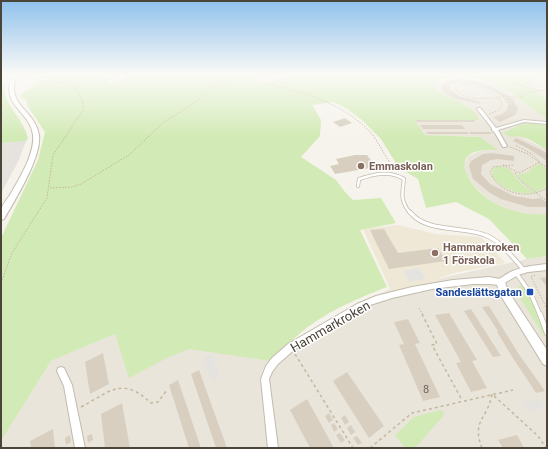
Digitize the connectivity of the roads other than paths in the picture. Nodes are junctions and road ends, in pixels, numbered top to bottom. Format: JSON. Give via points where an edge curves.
{"nodes":[{"id":1,"x":12,"y":96,"type":"edge"},
{"id":2,"x":479,"y":109,"type":"dead end"},
{"id":3,"x":547,"y":123,"type":"edge"},
{"id":4,"x":494,"y":130,"type":"junction"},
{"id":5,"x":505,"y":146,"type":"road end"},
{"id":6,"x":358,"y":186,"type":"dead end"},
{"id":7,"x":1,"y":217,"type":"edge"},
{"id":8,"x":547,"y":267,"type":"edge"},
{"id":9,"x":527,"y":270,"type":"junction"},
{"id":10,"x":516,"y":273,"type":"junction"},
{"id":11,"x":501,"y":282,"type":"junction"},
{"id":12,"x":547,"y":334,"type":"edge"},
{"id":13,"x":547,"y":360,"type":"edge"},
{"id":14,"x":61,"y":371,"type":"dead end"},
{"id":15,"x":80,"y":448,"type":"edge"},
{"id":16,"x":273,"y":448,"type":"edge"}],
"edges":[{"from":1,"to":7,"type":"street","via":[[32,126],[36,142],[29,163]]},
{"from":2,"to":4,"type":"street"},
{"from":3,"to":4,"type":"street","via":[[520,122]]},
{"from":4,"to":5,"type":"street"},
{"from":6,"to":9,"type":"lane","via":[[359,179],[364,177],[398,174],[404,179],[400,192],[402,200],[412,215],[439,226],[485,235]]},
{"from":8,"to":9,"type":"street"},
{"from":9,"to":10,"type":"street"},
{"from":10,"to":11,"type":"street"},
{"from":10,"to":12,"type":"lane","via":[[525,282]]},
{"from":11,"to":13,"type":"street","via":[[504,293]]},
{"from":11,"to":16,"type":"street","name":"Hammarkroken","via":[[481,280],[391,295],[365,304],[291,346],[268,370],[265,379]]},
{"from":14,"to":15,"type":"street","via":[[68,385]]}]}
